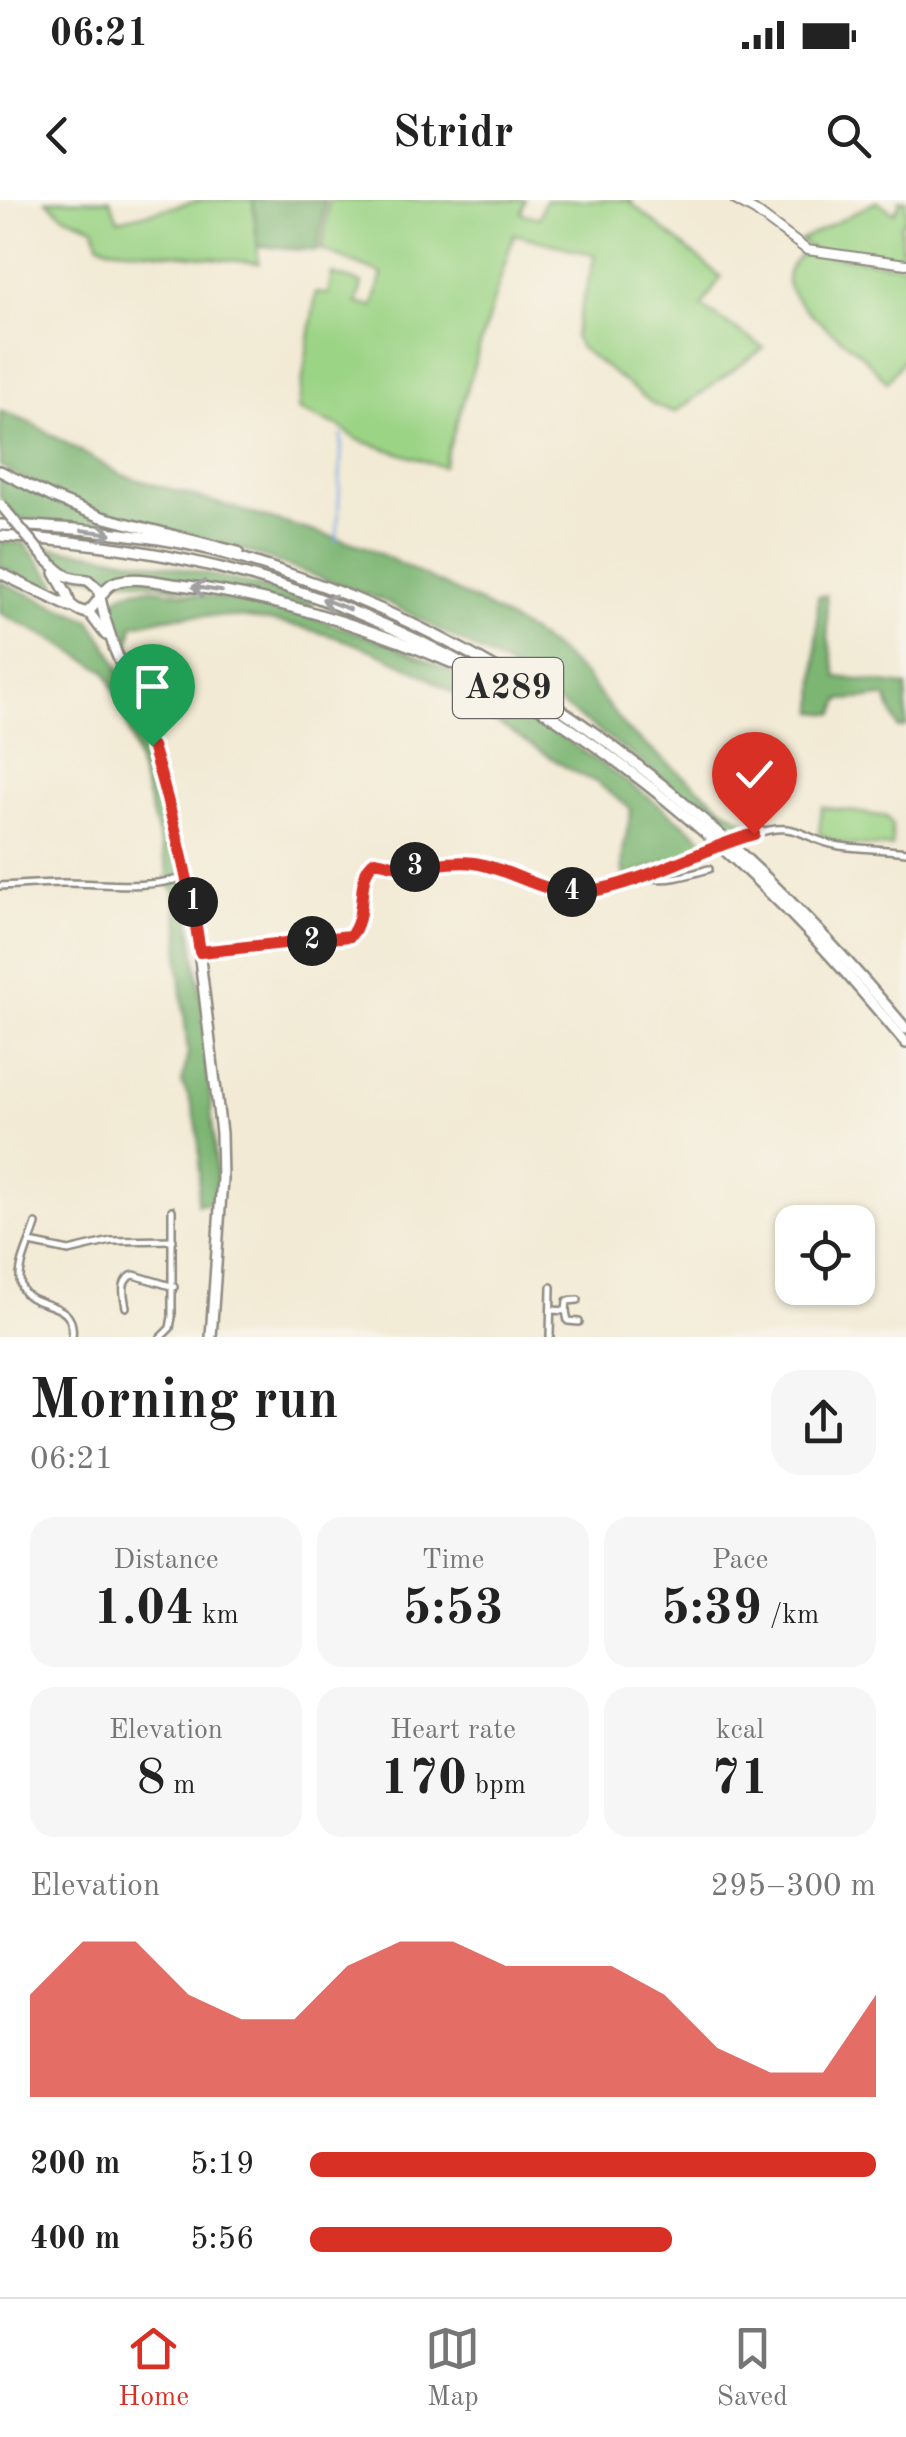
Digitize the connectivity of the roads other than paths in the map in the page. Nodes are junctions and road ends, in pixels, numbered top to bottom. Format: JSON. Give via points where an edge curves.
{"nodes":[{"id":1,"x":736,"y":200,"type":"edge"},
{"id":2,"x":906,"y":264,"type":"edge"},
{"id":3,"x":0,"y":471,"type":"edge"},
{"id":4,"x":0,"y":504,"type":"edge"},
{"id":5,"x":0,"y":525,"type":"edge"},
{"id":6,"x":0,"y":536,"type":"edge"},
{"id":7,"x":45,"y":558,"type":"junction"},
{"id":8,"x":0,"y":573,"type":"edge"},
{"id":9,"x":78,"y":581,"type":"junction"},
{"id":10,"x":68,"y":594,"type":"junction"},
{"id":11,"x":99,"y":598,"type":"junction"},
{"id":12,"x":82,"y":611,"type":"junction"},
{"id":13,"x":434,"y":633,"type":"junction"},
{"id":14,"x":116,"y":650,"type":"junction"},
{"id":15,"x":498,"y":683,"type":"junction"},
{"id":16,"x":906,"y":852,"type":"edge"},
{"id":17,"x":708,"y":868,"type":"dead end"},
{"id":18,"x":651,"y":874,"type":"junction"},
{"id":19,"x":187,"y":877,"type":"junction"},
{"id":20,"x":0,"y":886,"type":"edge"},
{"id":21,"x":200,"y":952,"type":"junction"},
{"id":22,"x":906,"y":1029,"type":"edge"},
{"id":23,"x":906,"y":1043,"type":"edge"},
{"id":24,"x":172,"y":1210,"type":"dead end"},
{"id":25,"x":36,"y":1224,"type":"dead end"},
{"id":26,"x":173,"y":1240,"type":"junction"},
{"id":27,"x":30,"y":1243,"type":"junction"},
{"id":28,"x":174,"y":1286,"type":"junction"},
{"id":29,"x":551,"y":1287,"type":"dead end"},
{"id":30,"x":575,"y":1298,"type":"dead end"},
{"id":31,"x":126,"y":1307,"type":"dead end"},
{"id":32,"x":552,"y":1310,"type":"junction"},
{"id":33,"x":566,"y":1311,"type":"junction"},
{"id":34,"x":576,"y":1323,"type":"dead end"},
{"id":35,"x":72,"y":1337,"type":"edge"},
{"id":36,"x":161,"y":1337,"type":"edge"},
{"id":37,"x":210,"y":1337,"type":"edge"},
{"id":38,"x":550,"y":1337,"type":"edge"}],
"edges":[{"from":1,"to":2,"type":"street","via":[[807,250]]},
{"from":3,"to":13,"type":"main road","number":"A289","via":[[102,517],[314,577]]},
{"from":4,"to":7,"type":"main road","bridge":true},
{"from":5,"to":13,"type":"main road","number":"A289","one_way":true,"via":[[204,549],[333,589]]},
{"from":15,"to":6,"type":"main road","number":"A289","one_way":true,"via":[[393,627],[264,580],[122,548]]},
{"from":7,"to":9,"type":"main road"},
{"from":7,"to":10,"type":"main road"},
{"from":8,"to":12,"type":"main road"},
{"from":9,"to":10,"type":"main road"},
{"from":9,"to":11,"type":"main road","via":[[94,584]]},
{"from":10,"to":12,"type":"main road"},
{"from":11,"to":12,"type":"main road"},
{"from":11,"to":14,"type":"main road"},
{"from":15,"to":11,"type":"main road","number":"A289","one_way":true,"via":[[364,628],[246,595],[125,580]]},
{"from":12,"to":14,"type":"main road"},
{"from":13,"to":22,"type":"main road","number":"A289","via":[[598,736],[704,819],[820,931]]},
{"from":14,"to":19,"type":"main road","via":[[168,798]]},
{"from":15,"to":23,"type":"main road","number":"A289","via":[[595,746],[698,827],[814,938]]},
{"from":16,"to":18,"type":"street","bridge":true,"via":[[827,843],[777,828]]},
{"from":17,"to":18,"type":"street","via":[[657,880]]},
{"from":18,"to":21,"type":"street","via":[[565,892],[477,864],[375,861],[366,868],[350,936]]},
{"from":19,"to":20,"type":"street","via":[[138,886]]},
{"from":19,"to":21,"type":"main road"},
{"from":21,"to":37,"type":"main road","via":[[222,1154]]},
{"from":24,"to":26,"type":"street"},
{"from":25,"to":27,"type":"street"},
{"from":26,"to":27,"type":"street","via":[[69,1250]]},
{"from":26,"to":28,"type":"street"},
{"from":27,"to":35,"type":"street","via":[[21,1288],[66,1312]]},
{"from":28,"to":31,"type":"street","via":[[129,1276]]},
{"from":28,"to":36,"type":"street","via":[[172,1323]]},
{"from":29,"to":32,"type":"street"},
{"from":30,"to":33,"type":"street","via":[[567,1300]]},
{"from":32,"to":33,"type":"street"},
{"from":32,"to":38,"type":"street"},
{"from":33,"to":34,"type":"street"}]}
